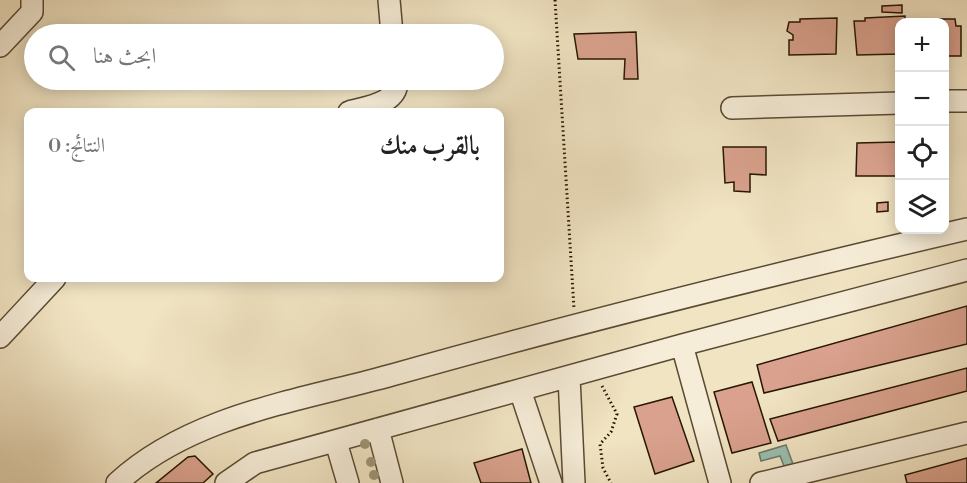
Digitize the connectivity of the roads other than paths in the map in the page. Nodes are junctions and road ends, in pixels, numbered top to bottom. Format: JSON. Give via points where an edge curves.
{"nodes":[{"id":1,"x":32,"y":0,"type":"edge"},
{"id":2,"x":389,"y":0,"type":"edge"},
{"id":3,"x":391,"y":24,"type":"edge"},
{"id":4,"x":0,"y":46,"type":"edge"},
{"id":5,"x":395,"y":90,"type":"edge"},
{"id":6,"x":949,"y":101,"type":"edge"},
{"id":7,"x":967,"y":101,"type":"edge"},
{"id":8,"x":895,"y":103,"type":"edge"},
{"id":9,"x":362,"y":108,"type":"edge"},
{"id":10,"x":732,"y":108,"type":"dead end"},
{"id":11,"x":967,"y":229,"type":"edge"},
{"id":12,"x":967,"y":270,"type":"edge"},
{"id":13,"x":51,"y":282,"type":"edge"},
{"id":14,"x":0,"y":337,"type":"edge"},
{"id":15,"x":682,"y":345,"type":"junction"},
{"id":16,"x":570,"y":377,"type":"junction"},
{"id":17,"x":520,"y":390,"type":"junction"},
{"id":18,"x":378,"y":429,"type":"junction"},
{"id":19,"x":967,"y":433,"type":"edge"},
{"id":20,"x":336,"y":442,"type":"junction"},
{"id":21,"x":117,"y":483,"type":"edge"},
{"id":22,"x":226,"y":483,"type":"edge"},
{"id":23,"x":348,"y":483,"type":"edge"},
{"id":24,"x":392,"y":483,"type":"edge"},
{"id":25,"x":551,"y":483,"type":"edge"},
{"id":26,"x":573,"y":483,"type":"edge"},
{"id":27,"x":720,"y":483,"type":"edge"},
{"id":28,"x":761,"y":483,"type":"edge"}],
"edges":[{"from":1,"to":4,"type":"street","via":[[32,12]]},
{"from":2,"to":3,"type":"street"},
{"from":5,"to":9,"type":"street","via":[[390,99]]},
{"from":6,"to":7,"type":"street"},
{"from":8,"to":10,"type":"street"},
{"from":11,"to":21,"type":"street","via":[[575,323],[242,416],[170,444]]},
{"from":12,"to":15,"type":"street"},
{"from":13,"to":14,"type":"street"},
{"from":15,"to":16,"type":"street"},
{"from":15,"to":27,"type":"street"},
{"from":16,"to":17,"type":"street"},
{"from":16,"to":26,"type":"street"},
{"from":17,"to":18,"type":"street"},
{"from":17,"to":25,"type":"street"},
{"from":18,"to":20,"type":"street"},
{"from":18,"to":24,"type":"street"},
{"from":19,"to":28,"type":"street"},
{"from":20,"to":22,"type":"street","via":[[255,464]]},
{"from":20,"to":23,"type":"street"}]}
